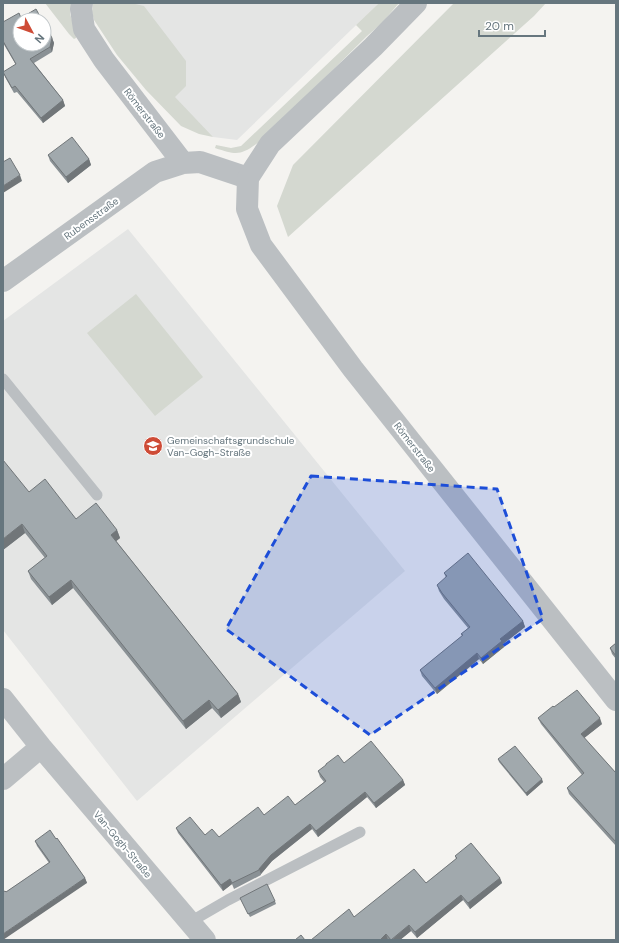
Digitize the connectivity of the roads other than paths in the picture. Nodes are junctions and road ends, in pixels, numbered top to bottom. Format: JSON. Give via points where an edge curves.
{"nodes":[{"id":1,"x":82,"y":3,"type":"edge"},
{"id":2,"x":416,"y":3,"type":"edge"},
{"id":3,"x":183,"y":163,"type":"junction"},
{"id":4,"x":248,"y":178,"type":"junction"},
{"id":5,"x":3,"y":281,"type":"edge"},
{"id":6,"x":3,"y":379,"type":"edge"},
{"id":7,"x":97,"y":495,"type":"dead end"},
{"id":8,"x":3,"y":699,"type":"edge"},
{"id":9,"x":616,"y":700,"type":"edge"},
{"id":10,"x":41,"y":747,"type":"junction"},
{"id":11,"x":3,"y":779,"type":"edge"},
{"id":12,"x":360,"y":832,"type":"dead end"},
{"id":13,"x":190,"y":922,"type":"junction"},
{"id":14,"x":205,"y":940,"type":"edge"}],
"edges":[{"from":1,"to":3,"type":"street","name":"Römerstraße","via":[[84,29],[104,60]]},
{"from":2,"to":4,"type":"street","via":[[270,144]]},
{"from":3,"to":4,"type":"street","via":[[200,162]]},
{"from":3,"to":5,"type":"street","name":"Rubensstraße","via":[[155,172]]},
{"from":4,"to":9,"type":"street","name":"Römerstraße","via":[[247,210],[261,245],[353,370]]},
{"from":6,"to":7,"type":"lane"},
{"from":8,"to":10,"type":"street","name":"Van-Gogh-Straße"},
{"from":10,"to":11,"type":"street"},
{"from":10,"to":13,"type":"street","name":"Van-Gogh-Straße"},
{"from":12,"to":13,"type":"lane"},
{"from":13,"to":14,"type":"street","name":"Van-Gogh-Straße"}]}
